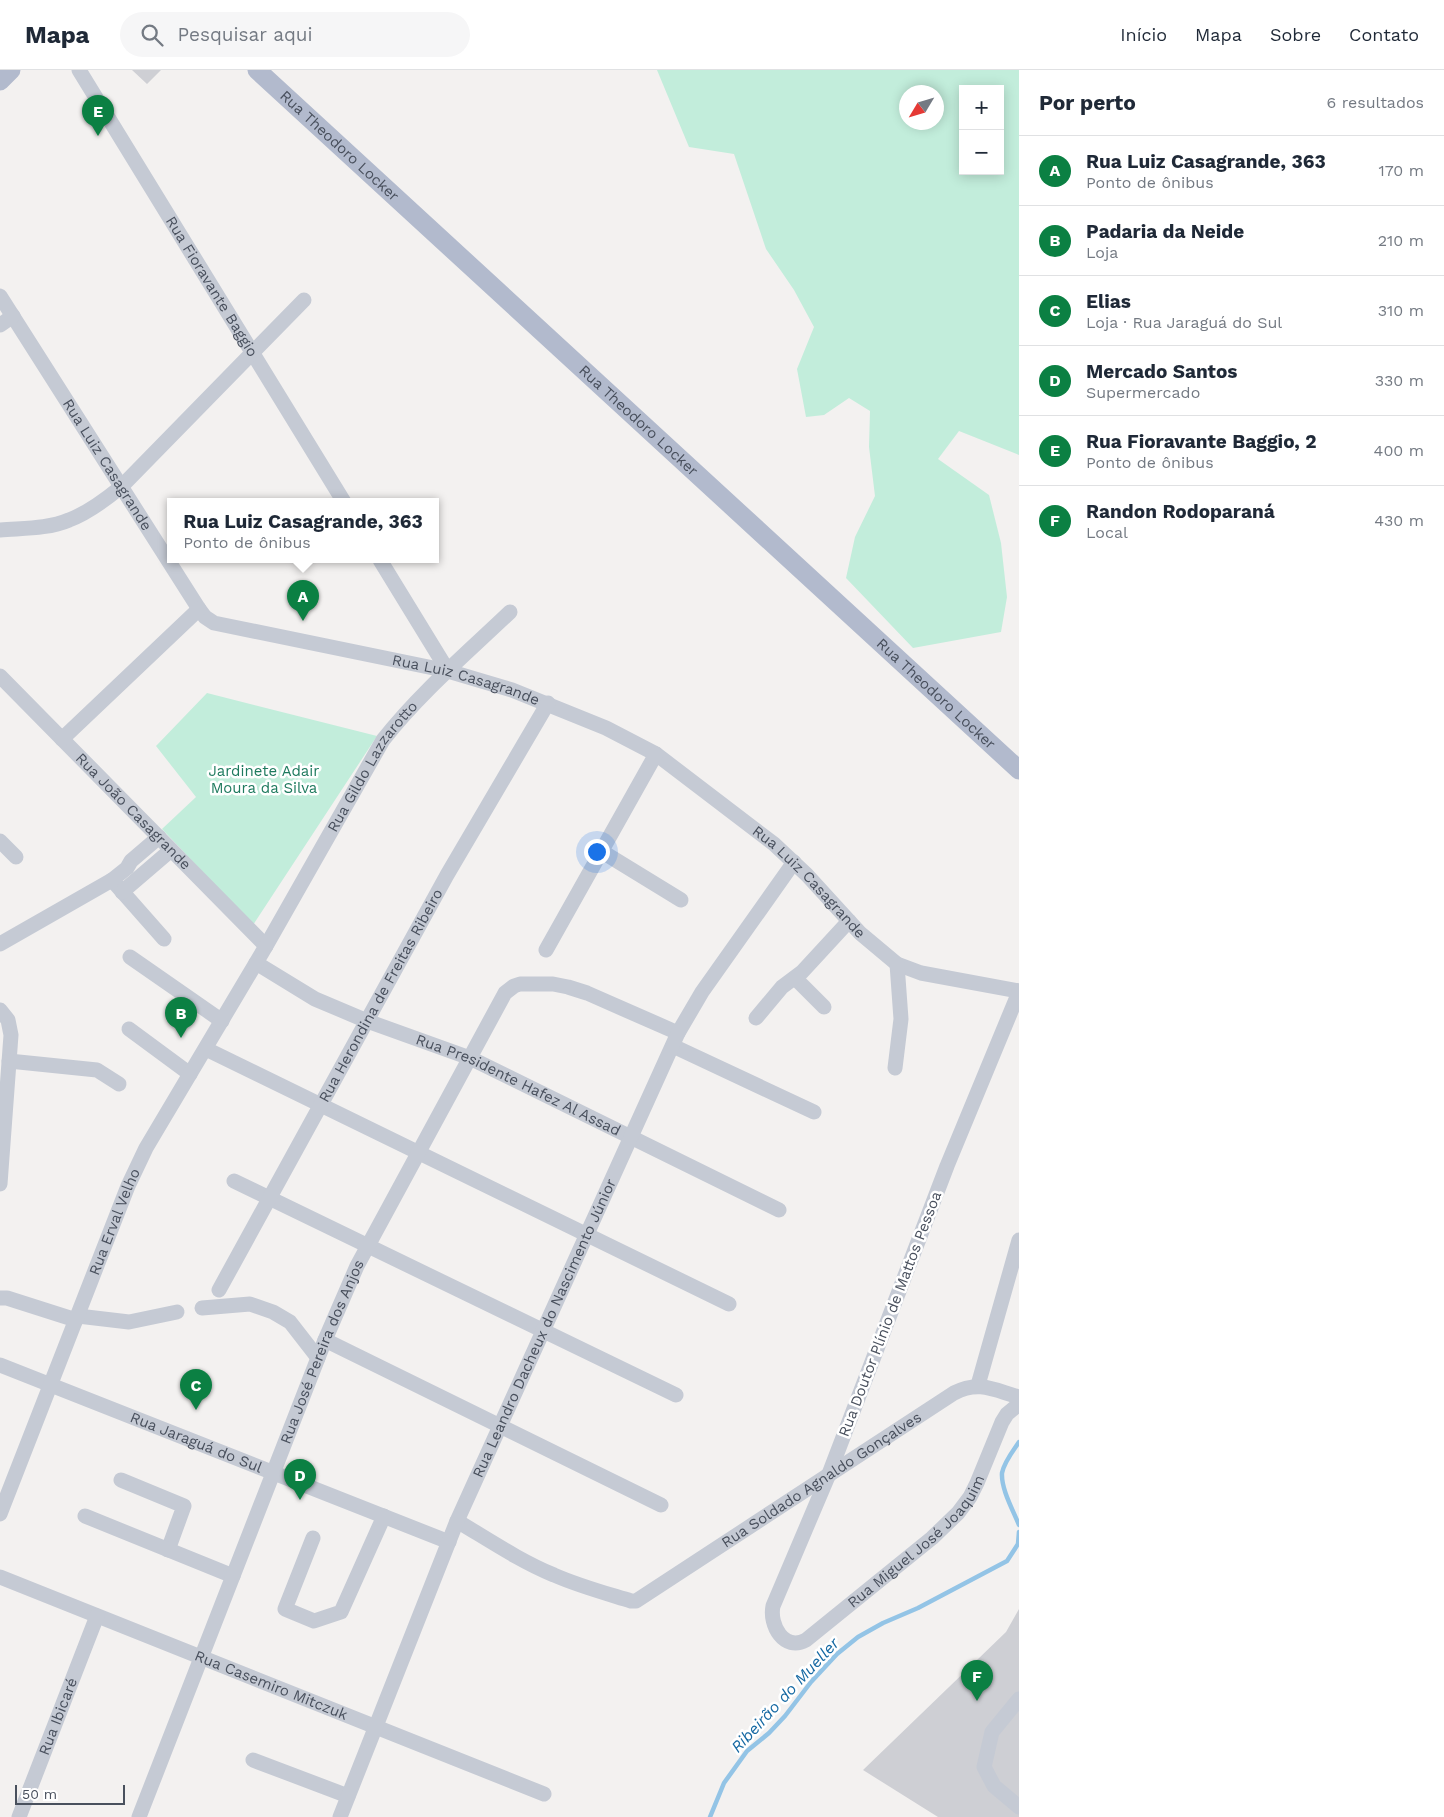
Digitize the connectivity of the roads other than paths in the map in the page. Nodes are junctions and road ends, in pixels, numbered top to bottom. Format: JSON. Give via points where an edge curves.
{"nodes":[{"id":1,"x":79,"y":70,"type":"edge"},
{"id":2,"x":257,"y":70,"type":"edge"},
{"id":3,"x":0,"y":296,"type":"edge"},
{"id":4,"x":304,"y":300,"type":"dead end"},
{"id":5,"x":13,"y":316,"type":"junction"},
{"id":6,"x":0,"y":325,"type":"edge"},
{"id":7,"x":253,"y":353,"type":"junction"},
{"id":8,"x":121,"y":487,"type":"junction"},
{"id":9,"x":342,"y":498,"type":"edge"},
{"id":10,"x":0,"y":530,"type":"edge"},
{"id":11,"x":167,"y":559,"type":"edge"},
{"id":12,"x":170,"y":563,"type":"edge"},
{"id":13,"x":382,"y":563,"type":"edge"},
{"id":14,"x":199,"y":609,"type":"junction"},
{"id":15,"x":510,"y":612,"type":"dead end"},
{"id":16,"x":448,"y":671,"type":"junction"},
{"id":17,"x":0,"y":676,"type":"edge"},
{"id":18,"x":548,"y":703,"type":"junction"},
{"id":19,"x":62,"y":739,"type":"junction"},
{"id":20,"x":656,"y":754,"type":"junction"},
{"id":21,"x":1019,"y":770,"type":"edge"},
{"id":22,"x":159,"y":838,"type":"junction"},
{"id":23,"x":0,"y":841,"type":"edge"},
{"id":24,"x":172,"y":850,"type":"junction"},
{"id":25,"x":601,"y":852,"type":"junction"},
{"id":26,"x":16,"y":857,"type":"dead end"},
{"id":27,"x":794,"y":862,"type":"junction"},
{"id":28,"x":117,"y":886,"type":"junction"},
{"id":29,"x":681,"y":900,"type":"dead end"},
{"id":30,"x":849,"y":921,"type":"junction"},
{"id":31,"x":164,"y":939,"type":"dead end"},
{"id":32,"x":0,"y":944,"type":"edge"},
{"id":33,"x":266,"y":946,"type":"junction"},
{"id":34,"x":546,"y":950,"type":"dead end"},
{"id":35,"x":130,"y":958,"type":"dead end"},
{"id":36,"x":256,"y":964,"type":"junction"},
{"id":37,"x":897,"y":964,"type":"junction"},
{"id":38,"x":795,"y":978,"type":"junction"},
{"id":39,"x":1019,"y":992,"type":"edge"},
{"id":40,"x":824,"y":1008,"type":"dead end"},
{"id":41,"x":0,"y":1010,"type":"edge"},
{"id":42,"x":756,"y":1018,"type":"dead end"},
{"id":43,"x":222,"y":1021,"type":"junction"},
{"id":44,"x":367,"y":1021,"type":"junction"},
{"id":45,"x":129,"y":1029,"type":"dead end"},
{"id":46,"x":676,"y":1040,"type":"junction"},
{"id":47,"x":206,"y":1049,"type":"junction"},
{"id":48,"x":470,"y":1058,"type":"junction"},
{"id":49,"x":9,"y":1061,"type":"junction"},
{"id":50,"x":896,"y":1068,"type":"dead end"},
{"id":51,"x":190,"y":1074,"type":"junction"},
{"id":52,"x":119,"y":1084,"type":"dead end"},
{"id":53,"x":320,"y":1105,"type":"junction"},
{"id":54,"x":814,"y":1112,"type":"dead end"},
{"id":55,"x":631,"y":1137,"type":"junction"},
{"id":56,"x":419,"y":1153,"type":"junction"},
{"id":57,"x":234,"y":1181,"type":"dead end"},
{"id":58,"x":0,"y":1184,"type":"edge"},
{"id":59,"x":269,"y":1198,"type":"junction"},
{"id":60,"x":779,"y":1210,"type":"dead end"},
{"id":61,"x":587,"y":1235,"type":"junction"},
{"id":62,"x":1019,"y":1240,"type":"edge"},
{"id":63,"x":370,"y":1246,"type":"junction"},
{"id":64,"x":219,"y":1290,"type":"dead end"},
{"id":65,"x":0,"y":1298,"type":"edge"},
{"id":66,"x":729,"y":1304,"type":"dead end"},
{"id":67,"x":202,"y":1308,"type":"dead end"},
{"id":68,"x":177,"y":1312,"type":"dead end"},
{"id":69,"x":77,"y":1318,"type":"junction"},
{"id":70,"x":543,"y":1330,"type":"junction"},
{"id":71,"x":325,"y":1340,"type":"junction"},
{"id":72,"x":318,"y":1358,"type":"junction"},
{"id":73,"x":0,"y":1365,"type":"edge"},
{"id":74,"x":51,"y":1385,"type":"junction"},
{"id":75,"x":978,"y":1385,"type":"junction"},
{"id":76,"x":676,"y":1395,"type":"dead end"},
{"id":77,"x":1019,"y":1397,"type":"edge"},
{"id":78,"x":1019,"y":1404,"type":"edge"},
{"id":79,"x":500,"y":1425,"type":"junction"},
{"id":80,"x":274,"y":1472,"type":"junction"},
{"id":81,"x":829,"y":1474,"type":"junction"},
{"id":82,"x":121,"y":1480,"type":"dead end"},
{"id":83,"x":662,"y":1504,"type":"dead end"},
{"id":84,"x":0,"y":1514,"type":"edge"},
{"id":85,"x":85,"y":1516,"type":"dead end"},
{"id":86,"x":384,"y":1516,"type":"junction"},
{"id":87,"x":457,"y":1521,"type":"junction"},
{"id":88,"x":313,"y":1538,"type":"dead end"},
{"id":89,"x":449,"y":1542,"type":"junction"},
{"id":90,"x":168,"y":1550,"type":"junction"},
{"id":91,"x":233,"y":1576,"type":"junction"},
{"id":92,"x":0,"y":1578,"type":"edge"},
{"id":93,"x":97,"y":1616,"type":"junction"},
{"id":94,"x":780,"y":1636,"type":"joint"},
{"id":95,"x":202,"y":1658,"type":"junction"},
{"id":96,"x":1019,"y":1699,"type":"edge"},
{"id":97,"x":376,"y":1727,"type":"junction"},
{"id":98,"x":253,"y":1760,"type":"dead end"},
{"id":99,"x":544,"y":1794,"type":"dead end"},
{"id":100,"x":348,"y":1796,"type":"junction"},
{"id":101,"x":1019,"y":1807,"type":"edge"},
{"id":102,"x":20,"y":1817,"type":"edge"},
{"id":103,"x":140,"y":1817,"type":"edge"},
{"id":104,"x":340,"y":1817,"type":"edge"}],
"edges":[{"from":1,"to":7,"type":"street","name":"Rua Fioravante Baggio"},
{"from":2,"to":21,"type":"main road","name":"Rua Theodoro Locker"},
{"from":3,"to":5,"type":"street","name":"Rua Luiz Casagrande"},
{"from":4,"to":7,"type":"street"},
{"from":5,"to":6,"type":"street"},
{"from":5,"to":8,"type":"street","name":"Rua Luiz Casagrande"},
{"from":7,"to":8,"type":"street"},
{"from":7,"to":9,"type":"street","name":"Rua Fioravante Baggio"},
{"from":8,"to":10,"type":"street","via":[[67,521]]},
{"from":8,"to":11,"type":"street","name":"Rua Luiz Casagrande"},
{"from":12,"to":14,"type":"street","name":"Rua Luiz Casagrande"},
{"from":13,"to":16,"type":"street"},
{"from":14,"to":16,"type":"street","name":"Rua Luiz Casagrande","via":[[205,617],[224,626]]},
{"from":14,"to":19,"type":"street"},
{"from":15,"to":16,"type":"street","name":"Rua Gildo Lazzarotto"},
{"from":16,"to":18,"type":"street","name":"Rua Luiz Casagrande"},
{"from":16,"to":33,"type":"street","name":"Rua Gildo Lazzarotto","via":[[391,730],[377,750]]},
{"from":17,"to":19,"type":"street","name":"Rua João Casagrande"},
{"from":18,"to":20,"type":"street","name":"Rua Luiz Casagrande"},
{"from":18,"to":44,"type":"street","name":"Rua Herondina de Freitas Ribeiro","via":[[447,875]]},
{"from":19,"to":22,"type":"street","name":"Rua João Casagrande"},
{"from":20,"to":25,"type":"street"},
{"from":20,"to":27,"type":"street","name":"Rua Luiz Casagrande"},
{"from":22,"to":24,"type":"street","name":"Rua João Casagrande"},
{"from":22,"to":28,"type":"street","via":[[131,861]]},
{"from":23,"to":26,"type":"street"},
{"from":24,"to":28,"type":"street"},
{"from":24,"to":33,"type":"street","name":"Rua João Casagrande"},
{"from":25,"to":29,"type":"street"},
{"from":25,"to":34,"type":"street"},
{"from":27,"to":30,"type":"street","name":"Rua Luiz Casagrande"},
{"from":27,"to":46,"type":"street","name":"Rua Leandro Dacheux do Nascimento Júnior","via":[[702,992]]},
{"from":28,"to":31,"type":"street"},
{"from":28,"to":32,"type":"street"},
{"from":30,"to":37,"type":"street","name":"Rua Luiz Casagrande"},
{"from":30,"to":38,"type":"street"},
{"from":33,"to":36,"type":"street","name":"Rua Erval Velho"},
{"from":35,"to":43,"type":"street"},
{"from":36,"to":43,"type":"street","name":"Rua Erval Velho"},
{"from":36,"to":44,"type":"street","name":"Rua Presidente Hafez Al Assad","via":[[315,999]]},
{"from":37,"to":39,"type":"street","name":"Rua Luiz Casagrande","via":[[921,973]]},
{"from":37,"to":50,"type":"street","via":[[902,1019]]},
{"from":38,"to":40,"type":"street"},
{"from":38,"to":42,"type":"street","via":[[782,987]]},
{"from":39,"to":81,"type":"street","name":"Rua Doutor Plínio de Mattos Pessoa","via":[[947,1166]]},
{"from":41,"to":49,"type":"street","via":[[10,1028]]},
{"from":43,"to":47,"type":"street","name":"Rua Erval Velho"},
{"from":44,"to":48,"type":"street","name":"Rua Presidente Hafez Al Assad"},
{"from":44,"to":53,"type":"street","name":"Rua Herondina de Freitas Ribeiro"},
{"from":45,"to":51,"type":"street"},
{"from":46,"to":48,"type":"street","name":"Rua José Pereira dos Anjos","via":[[587,993],[553,984],[527,984],[509,988]]},
{"from":46,"to":54,"type":"street"},
{"from":46,"to":55,"type":"street","name":"Rua Leandro Dacheux do Nascimento Júnior"},
{"from":47,"to":51,"type":"street","name":"Rua Erval Velho"},
{"from":47,"to":53,"type":"street"},
{"from":48,"to":55,"type":"street","name":"Rua Presidente Hafez Al Assad"},
{"from":48,"to":56,"type":"street","name":"Rua José Pereira dos Anjos"},
{"from":49,"to":52,"type":"street","via":[[97,1070]]},
{"from":49,"to":58,"type":"street"},
{"from":51,"to":69,"type":"street","name":"Rua Erval Velho","via":[[137,1166]]},
{"from":53,"to":56,"type":"street"},
{"from":53,"to":59,"type":"street","name":"Rua Herondina de Freitas Ribeiro"},
{"from":55,"to":60,"type":"street","name":"Rua Presidente Hafez Al Assad"},
{"from":55,"to":61,"type":"street","name":"Rua Leandro Dacheux do Nascimento Júnior"},
{"from":56,"to":61,"type":"street"},
{"from":56,"to":63,"type":"street","name":"Rua José Pereira dos Anjos"},
{"from":57,"to":59,"type":"street"},
{"from":59,"to":63,"type":"street"},
{"from":59,"to":64,"type":"street","name":"Rua Herondina de Freitas Ribeiro"},
{"from":61,"to":66,"type":"street"},
{"from":61,"to":70,"type":"street","name":"Rua Leandro Dacheux do Nascimento Júnior"},
{"from":62,"to":75,"type":"street"},
{"from":63,"to":70,"type":"street"},
{"from":63,"to":71,"type":"street","name":"Rua José Pereira dos Anjos","via":[[349,1283]]},
{"from":65,"to":69,"type":"street"},
{"from":67,"to":72,"type":"street","via":[[250,1304],[273,1312],[290,1322]]},
{"from":68,"to":69,"type":"street","via":[[129,1322]]},
{"from":69,"to":74,"type":"street","name":"Rua Erval Velho"},
{"from":70,"to":76,"type":"street"},
{"from":70,"to":79,"type":"street","name":"Rua Leandro Dacheux do Nascimento Júnior"},
{"from":71,"to":72,"type":"street","name":"Rua José Pereira dos Anjos"},
{"from":71,"to":79,"type":"street"},
{"from":72,"to":80,"type":"street","name":"Rua José Pereira dos Anjos"},
{"from":73,"to":74,"type":"street","name":"Rua Jaraguá do Sul"},
{"from":74,"to":80,"type":"street","name":"Rua Jaraguá do Sul"},
{"from":74,"to":84,"type":"street","name":"Rua Erval Velho"},
{"from":75,"to":77,"type":"street"},
{"from":75,"to":81,"type":"street","name":"Rua Soldado Agnaldo Gonçalves","via":[[954,1393]]},
{"from":78,"to":94,"type":"street","name":"Rua Miguel José Joaquim","via":[[1002,1422],[970,1497],[945,1527],[806,1640],[794,1643]]},
{"from":79,"to":83,"type":"street"},
{"from":79,"to":87,"type":"street","name":"Rua Leandro Dacheux do Nascimento Júnior"},
{"from":80,"to":86,"type":"street","name":"Rua Jaraguá do Sul"},
{"from":80,"to":91,"type":"street","name":"Rua José Pereira dos Anjos"},
{"from":81,"to":87,"type":"street","name":"Rua Soldado Agnaldo Gonçalves","via":[[642,1599],[631,1602],[530,1564]]},
{"from":81,"to":94,"type":"street","name":"Rua Doutor Plínio de Mattos Pessoa","via":[[773,1606],[773,1622]]},
{"from":82,"to":90,"type":"street","via":[[184,1506]]},
{"from":85,"to":90,"type":"street"},
{"from":86,"to":88,"type":"street","via":[[341,1612],[314,1621],[285,1610]]},
{"from":86,"to":89,"type":"street","name":"Rua Jaraguá do Sul"},
{"from":87,"to":89,"type":"street","name":"Rua Leandro Dacheux do Nascimento Júnior"},
{"from":89,"to":97,"type":"street","name":"Rua Leandro Dacheux do Nascimento Júnior"},
{"from":90,"to":91,"type":"street"},
{"from":91,"to":95,"type":"street","name":"Rua José Pereira dos Anjos"},
{"from":92,"to":93,"type":"street","name":"Rua Casemiro Mitczuk"},
{"from":93,"to":95,"type":"street","name":"Rua Casemiro Mitczuk"},
{"from":93,"to":102,"type":"street","name":"Rua Ibicaré"},
{"from":95,"to":97,"type":"street","name":"Rua Casemiro Mitczuk"},
{"from":95,"to":103,"type":"street","name":"Rua José Pereira dos Anjos"},
{"from":96,"to":101,"type":"street","via":[[992,1732],[984,1767],[994,1786]]},
{"from":97,"to":99,"type":"street","name":"Rua Casemiro Mitczuk"},
{"from":97,"to":100,"type":"street","name":"Rua Leandro Dacheux do Nascimento Júnior"},
{"from":98,"to":100,"type":"street"},
{"from":100,"to":104,"type":"street","name":"Rua Leandro Dacheux do Nascimento Júnior"}]}
